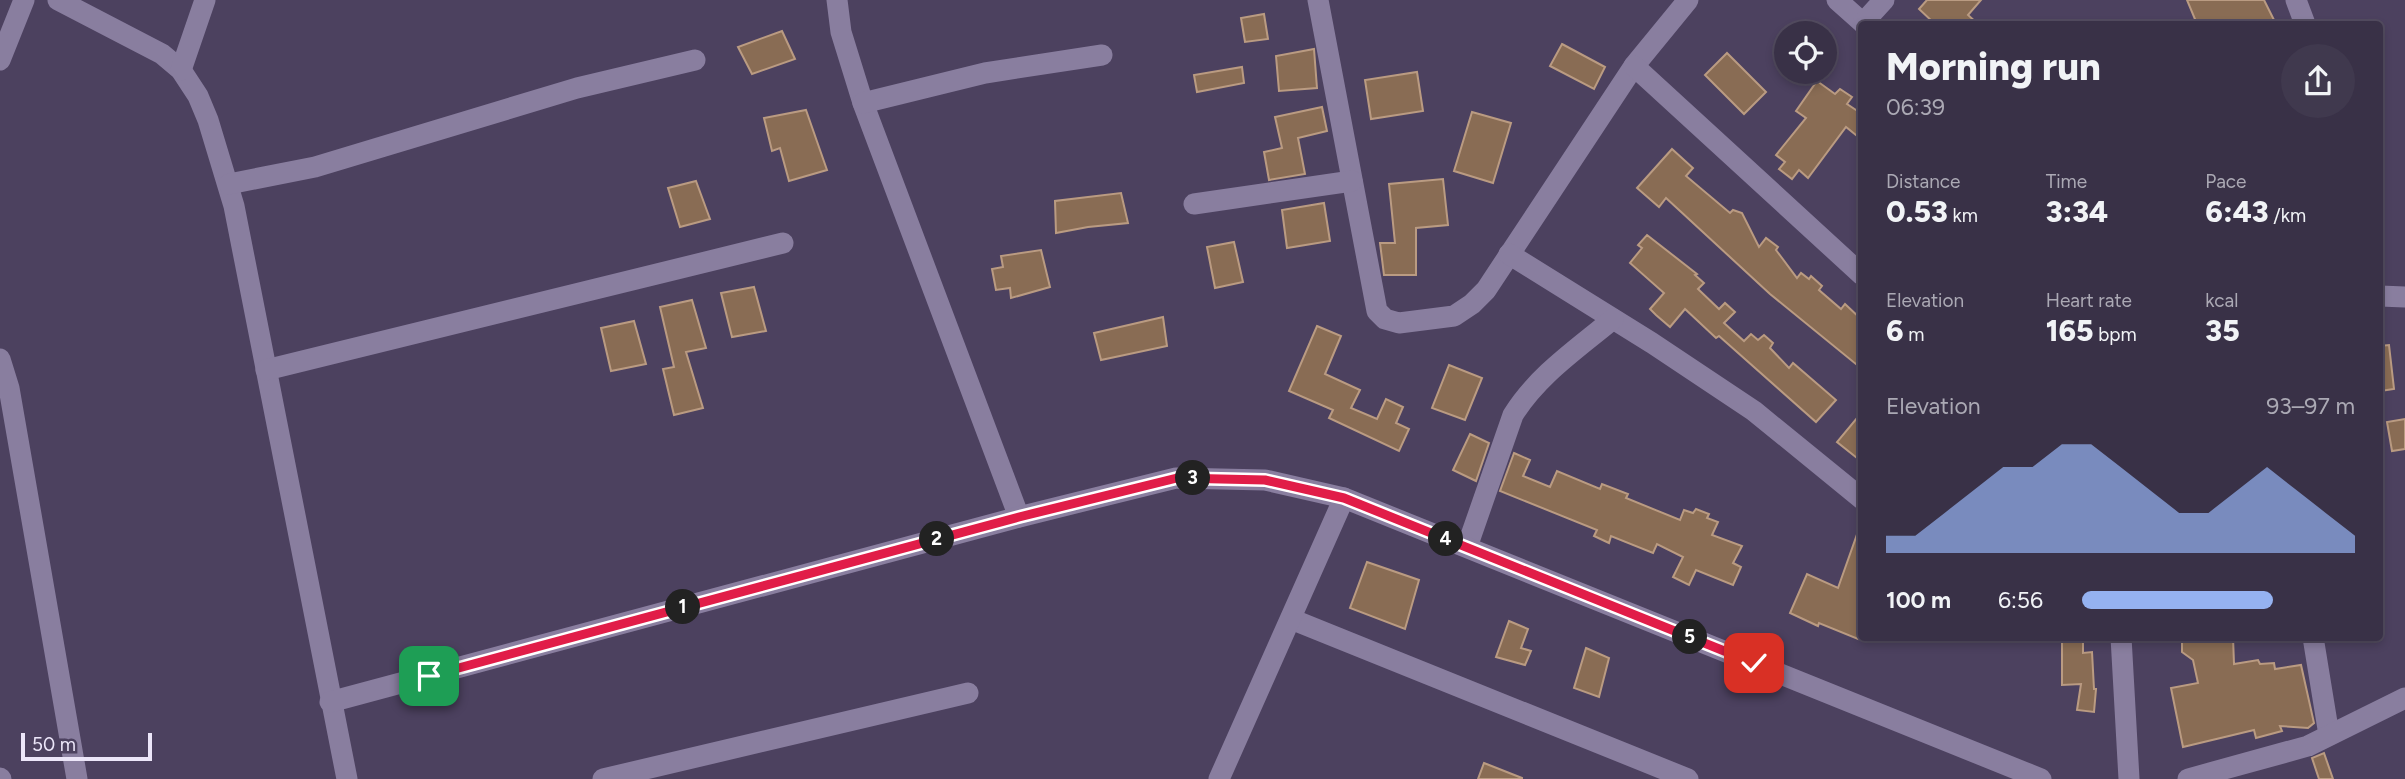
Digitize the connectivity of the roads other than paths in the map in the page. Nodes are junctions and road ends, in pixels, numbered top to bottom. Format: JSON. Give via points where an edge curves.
{"nodes":[{"id":1,"x":24,"y":0,"type":"edge"},
{"id":2,"x":58,"y":0,"type":"edge"},
{"id":3,"x":205,"y":0,"type":"edge"},
{"id":4,"x":837,"y":0,"type":"edge"},
{"id":5,"x":1318,"y":0,"type":"edge"},
{"id":6,"x":1688,"y":0,"type":"edge"},
{"id":7,"x":1838,"y":0,"type":"edge"},
{"id":8,"x":1884,"y":0,"type":"edge"},
{"id":9,"x":2296,"y":0,"type":"edge"},
{"id":10,"x":1860,"y":21,"type":"edge"},
{"id":11,"x":1866,"y":21,"type":"edge"},
{"id":12,"x":2304,"y":21,"type":"edge"},
{"id":13,"x":1102,"y":55,"type":"dead end"},
{"id":14,"x":0,"y":60,"type":"edge"},
{"id":15,"x":695,"y":60,"type":"dead end"},
{"id":16,"x":1633,"y":66,"type":"junction"},
{"id":17,"x":181,"y":70,"type":"junction"},
{"id":18,"x":863,"y":103,"type":"junction"},
{"id":19,"x":1352,"y":181,"type":"junction"},
{"id":20,"x":229,"y":184,"type":"junction"},
{"id":21,"x":1194,"y":204,"type":"dead end"},
{"id":22,"x":783,"y":243,"type":"dead end"},
{"id":23,"x":1509,"y":254,"type":"junction"},
{"id":24,"x":1858,"y":271,"type":"edge"},
{"id":25,"x":2383,"y":296,"type":"edge"},
{"id":26,"x":2405,"y":297,"type":"edge"},
{"id":27,"x":1613,"y":319,"type":"junction"},
{"id":28,"x":0,"y":359,"type":"edge"},
{"id":29,"x":266,"y":370,"type":"junction"},
{"id":30,"x":1858,"y":496,"type":"edge"},
{"id":31,"x":1344,"y":498,"type":"junction"},
{"id":32,"x":1019,"y":517,"type":"junction"},
{"id":33,"x":1466,"y":547,"type":"junction"},
{"id":34,"x":1291,"y":619,"type":"junction"},
{"id":35,"x":2121,"y":641,"type":"edge"},
{"id":36,"x":2315,"y":641,"type":"edge"},
{"id":37,"x":968,"y":693,"type":"dead end"},
{"id":38,"x":2405,"y":698,"type":"edge"},
{"id":39,"x":330,"y":702,"type":"junction"},
{"id":40,"x":2329,"y":736,"type":"junction"},
{"id":41,"x":77,"y":779,"type":"edge"},
{"id":42,"x":346,"y":779,"type":"edge"},
{"id":43,"x":603,"y":779,"type":"edge"},
{"id":44,"x":1219,"y":779,"type":"edge"},
{"id":45,"x":1688,"y":779,"type":"edge"},
{"id":46,"x":2041,"y":779,"type":"edge"},
{"id":47,"x":2129,"y":779,"type":"edge"},
{"id":48,"x":2188,"y":779,"type":"edge"}],
"edges":[{"from":1,"to":14,"type":"street"},
{"from":2,"to":17,"type":"street","via":[[162,54]]},
{"from":3,"to":17,"type":"street"},
{"from":4,"to":18,"type":"street","via":[[841,32]]},
{"from":5,"to":19,"type":"street"},
{"from":6,"to":16,"type":"street"},
{"from":7,"to":10,"type":"street"},
{"from":8,"to":11,"type":"street"},
{"from":9,"to":12,"type":"street"},
{"from":13,"to":18,"type":"street","via":[[985,73]]},
{"from":15,"to":20,"type":"street","via":[[578,88],[315,167]]},
{"from":16,"to":23,"type":"street"},
{"from":16,"to":24,"type":"street"},
{"from":17,"to":20,"type":"street","via":[[198,96]]},
{"from":18,"to":32,"type":"street"},
{"from":19,"to":21,"type":"street"},
{"from":19,"to":23,"type":"street","via":[[1377,311],[1385,319],[1399,323],[1454,316],[1486,290]]},
{"from":20,"to":29,"type":"street"},
{"from":22,"to":29,"type":"street"},
{"from":23,"to":27,"type":"street"},
{"from":25,"to":26,"type":"street"},
{"from":27,"to":30,"type":"street","via":[[1754,411]]},
{"from":27,"to":33,"type":"street","via":[[1539,381],[1513,415]]},
{"from":28,"to":41,"type":"street","via":[[9,388]]},
{"from":29,"to":39,"type":"street"},
{"from":31,"to":32,"type":"street","via":[[1265,480],[1177,478]]},
{"from":31,"to":33,"type":"street"},
{"from":31,"to":34,"type":"street"},
{"from":32,"to":39,"type":"street"},
{"from":33,"to":46,"type":"street"},
{"from":34,"to":44,"type":"street"},
{"from":34,"to":45,"type":"street"},
{"from":35,"to":47,"type":"street"},
{"from":36,"to":40,"type":"street"},
{"from":37,"to":43,"type":"street"},
{"from":38,"to":40,"type":"street"},
{"from":39,"to":42,"type":"street"},
{"from":40,"to":48,"type":"street"}]}
